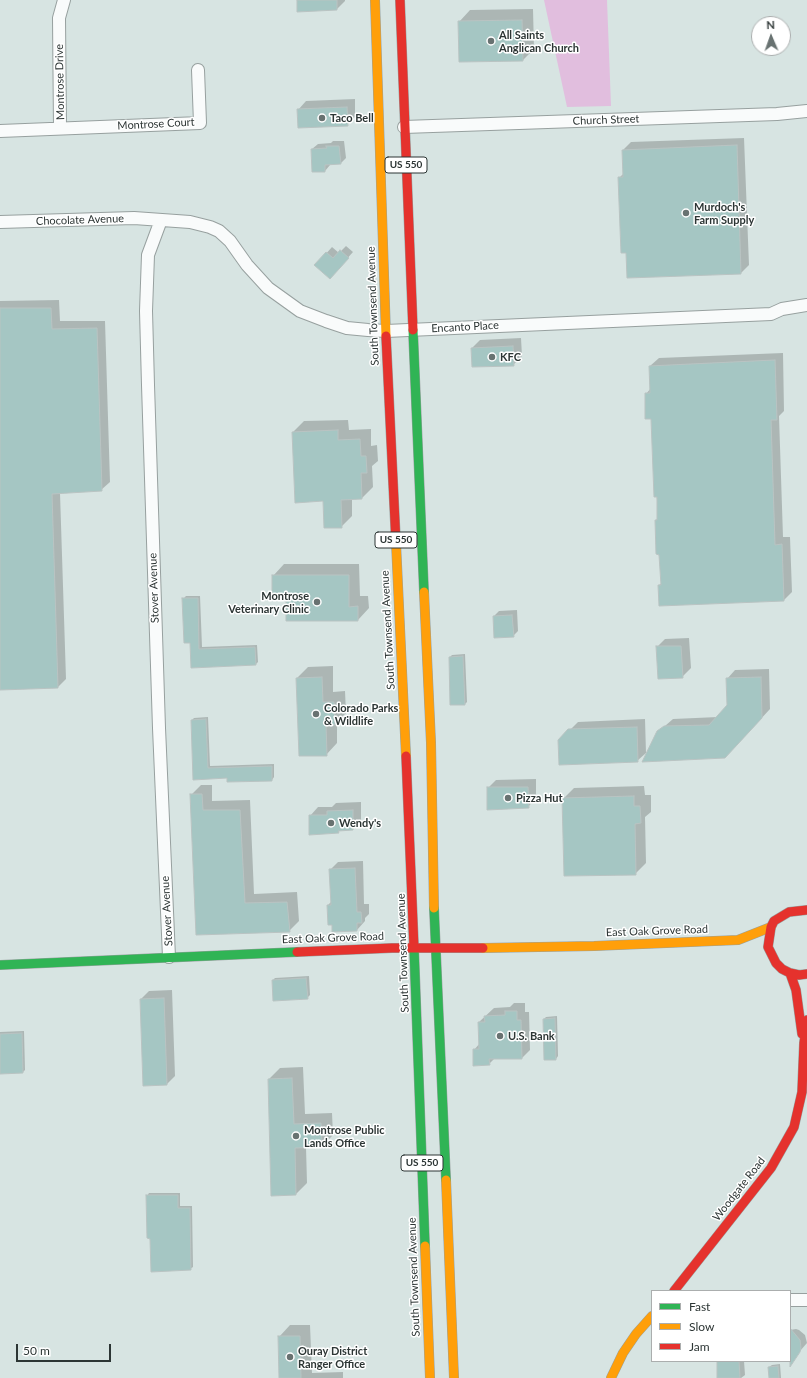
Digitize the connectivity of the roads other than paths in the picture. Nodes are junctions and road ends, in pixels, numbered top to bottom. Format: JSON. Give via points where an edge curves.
{"nodes":[{"id":1,"x":64,"y":0,"type":"edge"},
{"id":2,"x":375,"y":0,"type":"edge"},
{"id":3,"x":400,"y":0,"type":"edge"},
{"id":4,"x":198,"y":70,"type":"dead end"},
{"id":5,"x":807,"y":111,"type":"edge"},
{"id":6,"x":404,"y":127,"type":"junction"},
{"id":7,"x":60,"y":128,"type":"junction"},
{"id":8,"x":0,"y":131,"type":"edge"},
{"id":9,"x":161,"y":220,"type":"junction"},
{"id":10,"x":0,"y":222,"type":"edge"},
{"id":11,"x":807,"y":304,"type":"edge"},
{"id":12,"x":413,"y":330,"type":"junction"},
{"id":13,"x":386,"y":331,"type":"junction"},
{"id":14,"x":807,"y":910,"type":"edge"},
{"id":15,"x":771,"y":927,"type":"junction"},
{"id":16,"x":738,"y":940,"type":"junction"},
{"id":17,"x":415,"y":948,"type":"junction"},
{"id":18,"x":437,"y":949,"type":"junction"},
{"id":19,"x":771,"y":956,"type":"junction"},
{"id":20,"x":169,"y":957,"type":"junction"},
{"id":21,"x":0,"y":965,"type":"edge"},
{"id":22,"x":790,"y":973,"type":"junction"},
{"id":23,"x":807,"y":974,"type":"edge"},
{"id":24,"x":807,"y":1020,"type":"edge"},
{"id":25,"x":807,"y":1024,"type":"edge"},
{"id":26,"x":804,"y":1043,"type":"junction"},
{"id":27,"x":675,"y":1290,"type":"edge"},
{"id":28,"x":791,"y":1300,"type":"edge"},
{"id":29,"x":807,"y":1300,"type":"edge"},
{"id":30,"x":651,"y":1317,"type":"edge"},
{"id":31,"x":430,"y":1378,"type":"edge"},
{"id":32,"x":454,"y":1378,"type":"edge"},
{"id":33,"x":611,"y":1378,"type":"edge"}],
"edges":[{"from":1,"to":7,"type":"street","name":"Montrose Drive","via":[[59,18]]},
{"from":2,"to":13,"type":"main road","name":"South Townsend Avenue","number":"US 550"},
{"from":3,"to":6,"type":"main road","number":"US 550"},
{"from":4,"to":7,"type":"street","name":"Montrose Court","via":[[200,123]]},
{"from":5,"to":6,"type":"street","name":"Church Street"},
{"from":6,"to":12,"type":"main road","number":"US 550"},
{"from":7,"to":8,"type":"street","name":"Montrose Drive"},
{"from":9,"to":10,"type":"street","name":"Chocolate Avenue","via":[[134,218]]},
{"from":9,"to":13,"type":"street","name":"Encanto Place","via":[[190,222],[219,231],[268,288],[300,311],[347,328]]},
{"from":9,"to":20,"type":"street","name":"Stover Avenue","via":[[148,254],[146,311]]},
{"from":11,"to":12,"type":"street","name":"Encanto Place","via":[[782,308],[771,314]]},
{"from":12,"to":13,"type":"street","name":"Encanto Place"},
{"from":12,"to":18,"type":"main road","number":"US 550"},
{"from":13,"to":17,"type":"main road","name":"South Townsend Avenue","number":"US 550"},
{"from":14,"to":15,"type":"main road","via":[[789,912],[778,918]]},
{"from":15,"to":16,"type":"main road","name":"East Oak Grove Road"},
{"from":15,"to":19,"type":"main road","via":[[768,938]]},
{"from":16,"to":18,"type":"main road","name":"East Oak Grove Road"},
{"from":16,"to":19,"type":"main road","name":"East Oak Grove Road","via":[[764,950]]},
{"from":17,"to":18,"type":"main road","name":"East Oak Grove Road"},
{"from":17,"to":20,"type":"main road","name":"East Oak Grove Road"},
{"from":17,"to":31,"type":"main road","name":"South Townsend Avenue","number":"US 550"},
{"from":18,"to":32,"type":"main road","number":"US 550"},
{"from":19,"to":22,"type":"main road","name":"East Oak Grove Road","via":[[782,969]]},
{"from":20,"to":21,"type":"main road","name":"East Oak Grove Road"},
{"from":22,"to":23,"type":"main road"},
{"from":22,"to":26,"type":"main road","name":"Woodgate Road","via":[[796,990]]},
{"from":24,"to":25,"type":"main road","name":"Woodgate Road"},
{"from":25,"to":26,"type":"main road","name":"Woodgate Road"},
{"from":26,"to":27,"type":"main road","name":"Woodgate Road","via":[[802,1092],[794,1127],[771,1168]]},
{"from":28,"to":29,"type":"street"},
{"from":30,"to":33,"type":"main road","via":[[623,1353]]}]}
